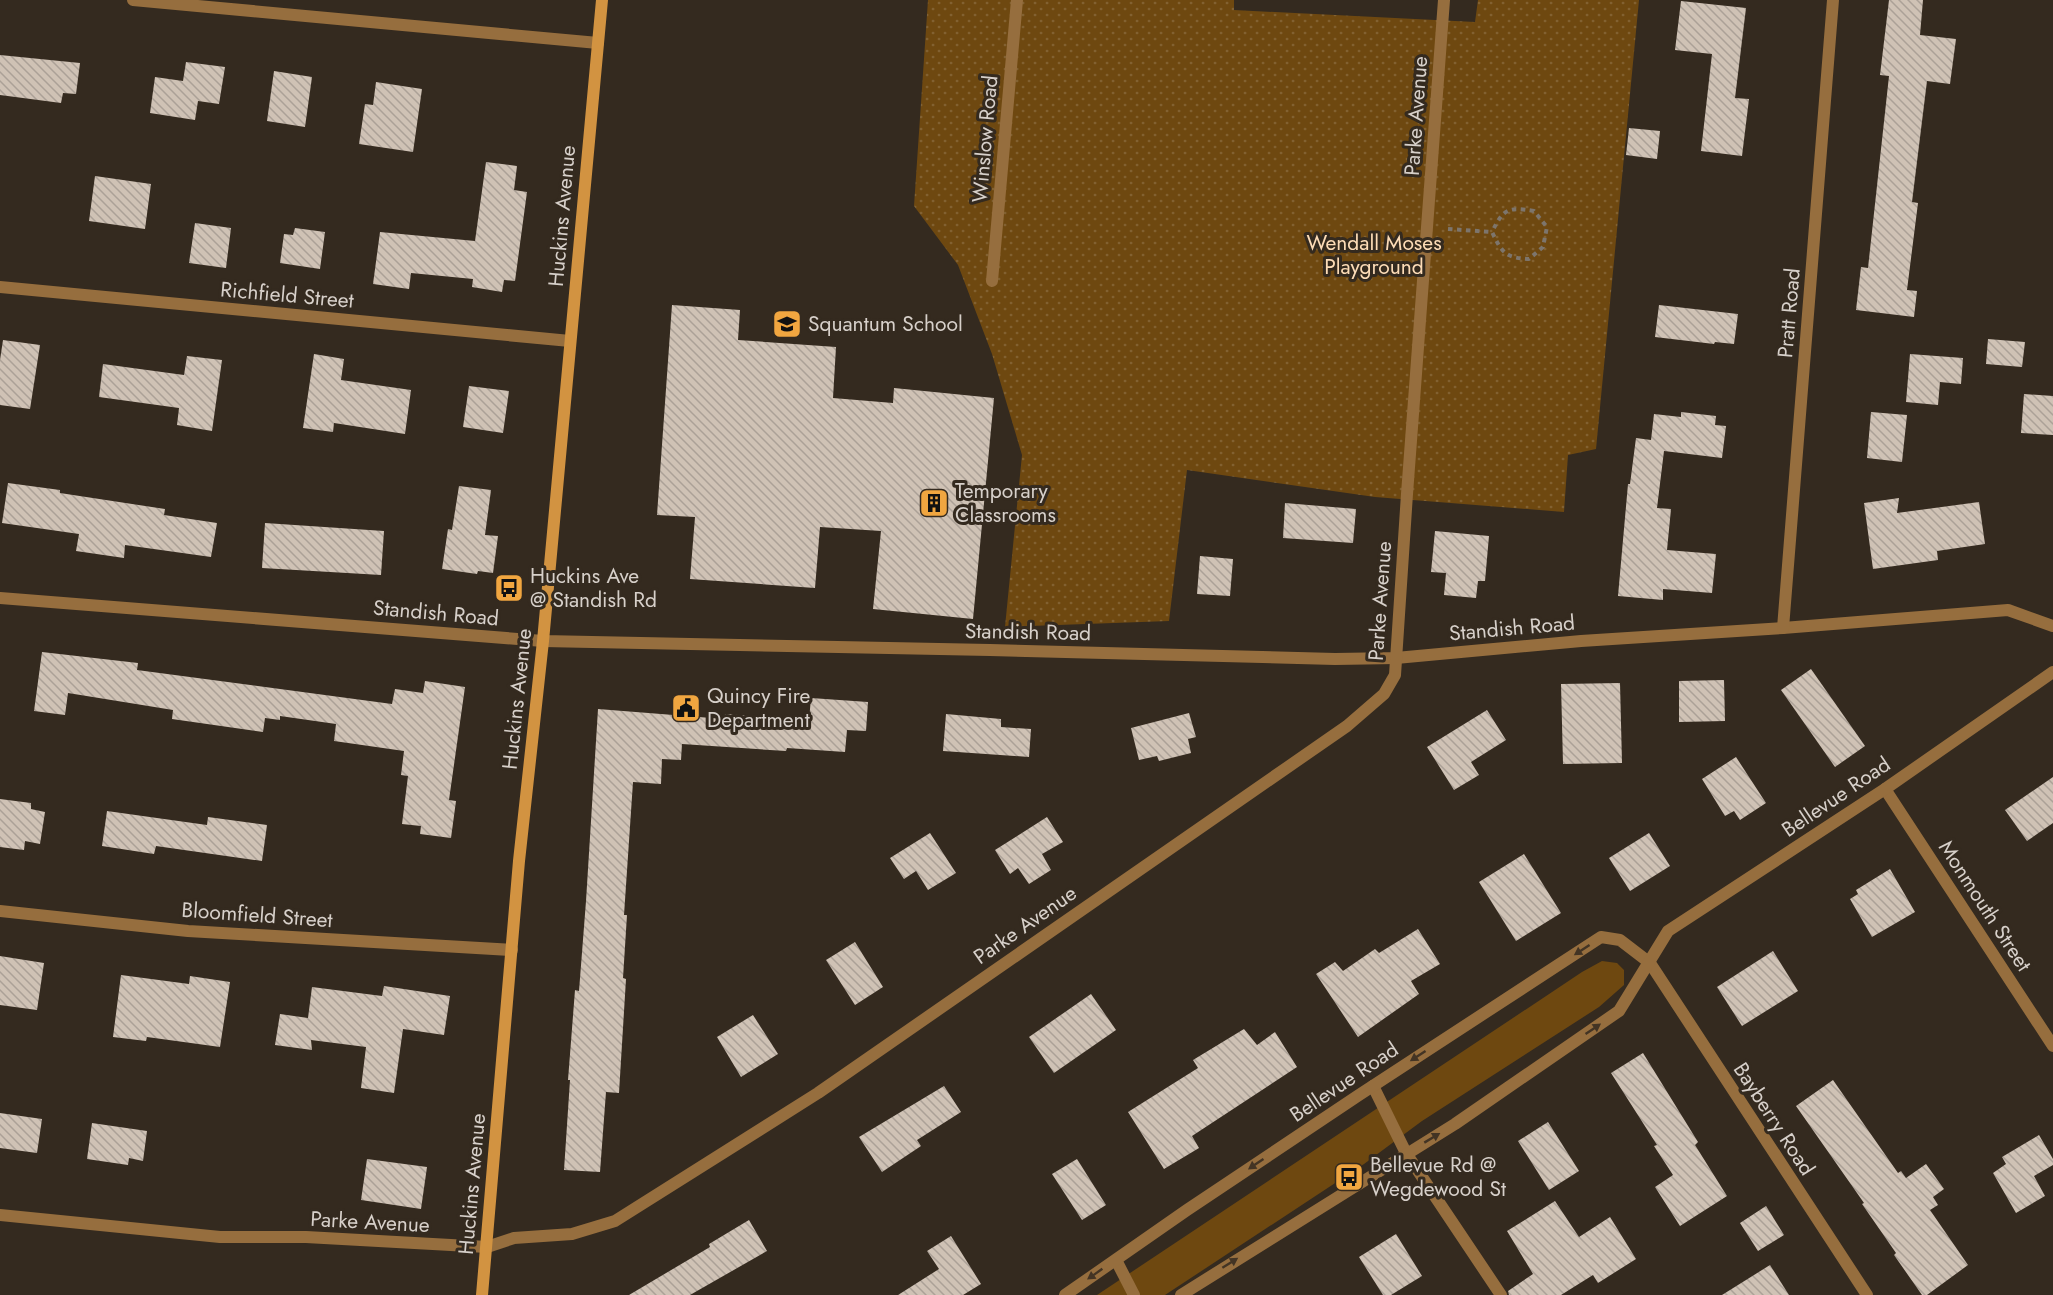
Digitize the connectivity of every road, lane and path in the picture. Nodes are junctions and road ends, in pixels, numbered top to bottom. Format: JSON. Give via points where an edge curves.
{"nodes":[{"id":1,"x":133,"y":0,"type":"edge"},
{"id":2,"x":602,"y":0,"type":"edge"},
{"id":3,"x":1017,"y":0,"type":"edge"},
{"id":4,"x":1444,"y":0,"type":"edge"},
{"id":5,"x":1833,"y":0,"type":"edge"},
{"id":6,"x":598,"y":43,"type":"junction"},
{"id":7,"x":1427,"y":227,"type":"junction"},
{"id":8,"x":1492,"y":232,"type":"junction"},
{"id":9,"x":992,"y":281,"type":"dead end"},
{"id":10,"x":0,"y":287,"type":"edge"},
{"id":11,"x":570,"y":341,"type":"junction"},
{"id":12,"x":0,"y":598,"type":"edge"},
{"id":13,"x":2053,"y":626,"type":"edge"},
{"id":14,"x":1783,"y":628,"type":"junction"},
{"id":15,"x":543,"y":641,"type":"junction"},
{"id":16,"x":1396,"y":658,"type":"junction"},
{"id":17,"x":2053,"y":672,"type":"edge"},
{"id":18,"x":1885,"y":789,"type":"junction"},
{"id":19,"x":0,"y":911,"type":"edge"},
{"id":20,"x":512,"y":950,"type":"junction"},
{"id":21,"x":1650,"y":963,"type":"junction"},
{"id":22,"x":2053,"y":1046,"type":"edge"},
{"id":23,"x":1373,"y":1086,"type":"junction"},
{"id":24,"x":1406,"y":1153,"type":"junction"},
{"id":25,"x":0,"y":1215,"type":"edge"},
{"id":26,"x":487,"y":1247,"type":"junction"},
{"id":27,"x":1116,"y":1260,"type":"junction"},
{"id":28,"x":482,"y":1295,"type":"edge"},
{"id":29,"x":1065,"y":1295,"type":"edge"},
{"id":30,"x":1134,"y":1295,"type":"edge"},
{"id":31,"x":1181,"y":1295,"type":"edge"},
{"id":32,"x":1502,"y":1295,"type":"edge"},
{"id":33,"x":1867,"y":1295,"type":"edge"}],
"edges":[{"from":1,"to":6,"type":"street"},
{"from":2,"to":6,"type":"street","name":"Huckins Avenue"},
{"from":3,"to":9,"type":"street","name":"Winslow Road"},
{"from":4,"to":7,"type":"street","name":"Parke Avenue"},
{"from":5,"to":14,"type":"street","name":"Pratt Road"},
{"from":6,"to":11,"type":"street","name":"Huckins Avenue"},
{"from":7,"to":8,"type":"path"},
{"from":7,"to":16,"type":"street","name":"Parke Avenue"},
{"from":8,"to":8,"type":"path","via":[[1499,248],[1511,258],[1529,259],[1543,247],[1547,227],[1534,211],[1515,208],[1500,216]]},
{"from":10,"to":11,"type":"street","name":"Richfield Street"},
{"from":11,"to":15,"type":"street","name":"Huckins Avenue"},
{"from":12,"to":15,"type":"street","name":"Standish Road"},
{"from":13,"to":14,"type":"street","name":"Standish Road","via":[[2008,610]]},
{"from":14,"to":16,"type":"street","name":"Standish Road"},
{"from":15,"to":16,"type":"street","name":"Standish Road"},
{"from":15,"to":20,"type":"street","name":"Huckins Avenue"},
{"from":16,"to":26,"type":"street","name":"Parke Avenue","via":[[1395,675],[1384,694],[1347,726],[818,1093],[615,1221],[572,1234],[514,1238]]},
{"from":17,"to":18,"type":"street","name":"Bellevue Road"},
{"from":18,"to":21,"type":"street","name":"Bellevue Road","via":[[1668,931]]},
{"from":18,"to":22,"type":"street","name":"Monmouth Street"},
{"from":19,"to":20,"type":"street","name":"Bloomfield Street","via":[[188,932]]},
{"from":20,"to":26,"type":"street","name":"Huckins Avenue"},
{"from":21,"to":23,"type":"street","name":"Bellevue Road","one_way":true,"via":[[1620,940],[1601,937]]},
{"from":24,"to":21,"type":"street","name":"Bellevue Road","one_way":true,"via":[[1455,1124],[1619,1011]]},
{"from":21,"to":33,"type":"street","name":"Bayberry Road"},
{"from":23,"to":24,"type":"street"},
{"from":23,"to":27,"type":"street","name":"Bellevue Road","one_way":true},
{"from":31,"to":24,"type":"street","name":"Bellevue Road","one_way":true},
{"from":24,"to":32,"type":"street"},
{"from":25,"to":26,"type":"street","name":"Parke Avenue","via":[[220,1237],[306,1237]]},
{"from":26,"to":28,"type":"street","name":"Huckins Avenue"},
{"from":27,"to":29,"type":"street","name":"Bellevue Road","one_way":true},
{"from":27,"to":30,"type":"street"}]}
